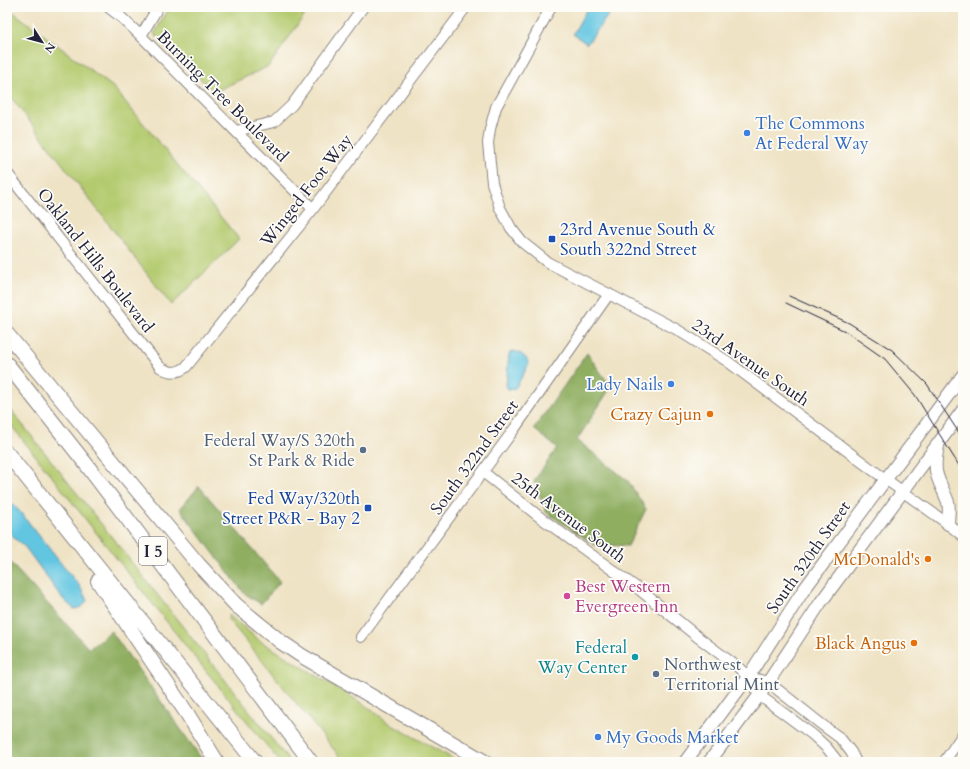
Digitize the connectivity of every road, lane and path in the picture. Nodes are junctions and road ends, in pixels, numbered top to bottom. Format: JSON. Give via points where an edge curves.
{"nodes":[{"id":1,"x":108,"y":7,"type":"edge"},
{"id":2,"x":158,"y":7,"type":"edge"},
{"id":3,"x":363,"y":7,"type":"edge"},
{"id":4,"x":466,"y":7,"type":"edge"},
{"id":5,"x":551,"y":7,"type":"edge"},
{"id":6,"x":141,"y":36,"type":"junction"},
{"id":7,"x":236,"y":131,"type":"junction"},
{"id":8,"x":7,"y":173,"type":"edge"},
{"id":9,"x":313,"y":209,"type":"junction"},
{"id":10,"x":609,"y":294,"type":"junction"},
{"id":11,"x":7,"y":334,"type":"edge"},
{"id":12,"x":7,"y":364,"type":"edge"},
{"id":13,"x":160,"y":366,"type":"joint"},
{"id":14,"x":963,"y":376,"type":"edge"},
{"id":15,"x":963,"y":410,"type":"edge"},
{"id":16,"x":939,"y":443,"type":"junction"},
{"id":17,"x":7,"y":454,"type":"edge"},
{"id":18,"x":482,"y":472,"type":"junction"},
{"id":19,"x":885,"y":479,"type":"junction"},
{"id":20,"x":903,"y":491,"type":"junction"},
{"id":21,"x":47,"y":504,"type":"junction"},
{"id":22,"x":948,"y":524,"type":"junction"},
{"id":23,"x":963,"y":536,"type":"edge"},
{"id":24,"x":361,"y":637,"type":"dead end"},
{"id":25,"x":748,"y":677,"type":"junction"},
{"id":26,"x":768,"y":682,"type":"junction"},
{"id":27,"x":759,"y":695,"type":"junction"},
{"id":28,"x":963,"y":734,"type":"edge"},
{"id":29,"x":217,"y":762,"type":"edge"},
{"id":30,"x":255,"y":762,"type":"edge"},
{"id":31,"x":312,"y":762,"type":"edge"},
{"id":32,"x":485,"y":762,"type":"edge"},
{"id":33,"x":685,"y":762,"type":"edge"},
{"id":34,"x":709,"y":762,"type":"edge"},
{"id":35,"x":838,"y":762,"type":"edge"},
{"id":36,"x":856,"y":762,"type":"edge"},
{"id":37,"x":944,"y":762,"type":"edge"}],
"edges":[{"from":1,"to":6,"type":"street","name":"Burning Tree Boulevard"},
{"from":2,"to":6,"type":"street"},
{"from":3,"to":7,"type":"street","via":[[292,105],[274,122]]},
{"from":4,"to":9,"type":"street","name":"Winged Foot Way"},
{"from":5,"to":10,"type":"street","name":"23rd Avenue South","via":[[496,107],[488,143],[490,174],[500,208],[522,242],[561,270]]},
{"from":6,"to":7,"type":"street","name":"Burning Tree Boulevard"},
{"from":7,"to":9,"type":"street","name":"Burning Tree Boulevard"},
{"from":8,"to":13,"type":"street","name":"Oakland Hills Boulevard"},
{"from":9,"to":13,"type":"street","name":"Winged Foot Way","via":[[186,367],[178,372],[172,372]]},
{"from":10,"to":18,"type":"street","name":"South 322nd Street"},
{"from":10,"to":19,"type":"street","name":"23rd Avenue South","via":[[676,329],[722,357]]},
{"from":11,"to":32,"type":"highway","via":[[199,565],[236,605],[302,656]]},
{"from":12,"to":31,"type":"highway","number":"I 5","via":[[91,470]]},
{"from":14,"to":19,"type":"main road","name":"South 320th Street"},
{"from":15,"to":16,"type":"main road"},
{"from":16,"to":20,"type":"main road"},
{"from":16,"to":22,"type":"main road","via":[[935,470],[949,503]]},
{"from":17,"to":21,"type":"highway"},
{"from":18,"to":24,"type":"street","name":"South 322nd Street"},
{"from":18,"to":25,"type":"street","name":"25th Avenue South","via":[[640,590]]},
{"from":19,"to":20,"type":"street","name":"23rd Avenue South"},
{"from":19,"to":25,"type":"main road","name":"South 320th Street","via":[[803,591]]},
{"from":20,"to":22,"type":"street","name":"23rd Avenue South"},
{"from":20,"to":26,"type":"main road","via":[[821,602]]},
{"from":21,"to":29,"type":"highway"},
{"from":21,"to":30,"type":"highway"},
{"from":22,"to":23,"type":"street","name":"23rd Avenue South"},
{"from":25,"to":26,"type":"street"},
{"from":25,"to":27,"type":"street"},
{"from":25,"to":33,"type":"main road","name":"South 320th Street"},
{"from":26,"to":27,"type":"main road"},
{"from":26,"to":36,"type":"street","via":[[840,738]]},
{"from":27,"to":34,"type":"main road"},
{"from":27,"to":35,"type":"street","via":[[813,735]]},
{"from":28,"to":37,"type":"street"}]}
